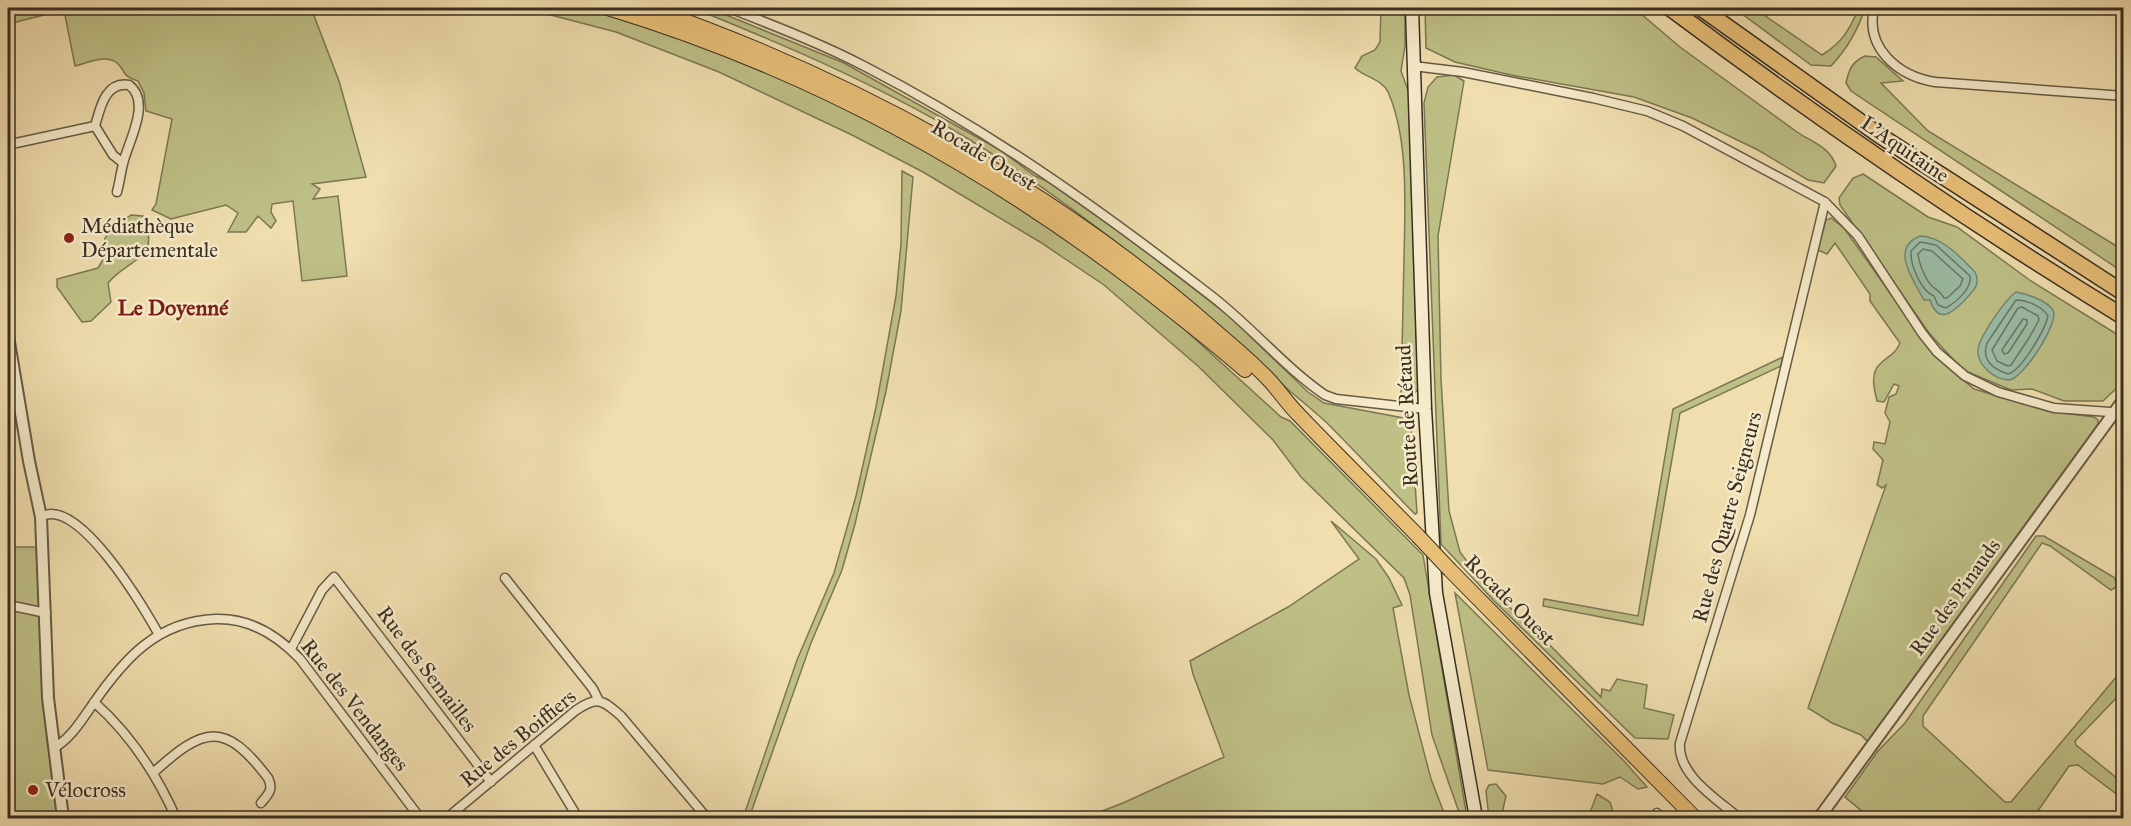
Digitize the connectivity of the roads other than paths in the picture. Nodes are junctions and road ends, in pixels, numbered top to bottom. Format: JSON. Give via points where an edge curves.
{"nodes":[{"id":1,"x":608,"y":8,"type":"edge"},
{"id":2,"x":649,"y":8,"type":"edge"},
{"id":3,"x":729,"y":8,"type":"edge"},
{"id":4,"x":1412,"y":8,"type":"edge"},
{"id":5,"x":1670,"y":8,"type":"edge"},
{"id":6,"x":1701,"y":8,"type":"edge"},
{"id":7,"x":1874,"y":8,"type":"edge"},
{"id":8,"x":1413,"y":66,"type":"junction"},
{"id":9,"x":2124,"y":96,"type":"edge"},
{"id":10,"x":95,"y":126,"type":"junction"},
{"id":11,"x":8,"y":143,"type":"edge"},
{"id":12,"x":123,"y":163,"type":"junction"},
{"id":13,"x":117,"y":192,"type":"dead end"},
{"id":14,"x":1825,"y":202,"type":"junction"},
{"id":15,"x":2124,"y":293,"type":"edge"},
{"id":16,"x":2124,"y":317,"type":"edge"},
{"id":17,"x":8,"y":336,"type":"edge"},
{"id":18,"x":2124,"y":399,"type":"edge"},
{"id":19,"x":1425,"y":409,"type":"junction"},
{"id":20,"x":1295,"y":411,"type":"junction"},
{"id":21,"x":2119,"y":412,"type":"edge"},
{"id":22,"x":41,"y":517,"type":"junction"},
{"id":23,"x":505,"y":578,"type":"dead end"},
{"id":24,"x":8,"y":605,"type":"edge"},
{"id":25,"x":46,"y":614,"type":"junction"},
{"id":26,"x":159,"y":635,"type":"junction"},
{"id":27,"x":291,"y":649,"type":"junction"},
{"id":28,"x":599,"y":701,"type":"junction"},
{"id":29,"x":94,"y":702,"type":"junction"},
{"id":30,"x":534,"y":745,"type":"junction"},
{"id":31,"x":54,"y":748,"type":"junction"},
{"id":32,"x":153,"y":773,"type":"junction"},
{"id":33,"x":491,"y":782,"type":"junction"},
{"id":34,"x":261,"y":803,"type":"dead end"},
{"id":35,"x":63,"y":819,"type":"edge"},
{"id":36,"x":176,"y":819,"type":"edge"},
{"id":37,"x":420,"y":819,"type":"edge"},
{"id":38,"x":447,"y":819,"type":"edge"},
{"id":39,"x":578,"y":819,"type":"edge"},
{"id":40,"x":707,"y":819,"type":"edge"},
{"id":41,"x":1476,"y":819,"type":"edge"},
{"id":42,"x":1695,"y":819,"type":"edge"},
{"id":43,"x":1739,"y":819,"type":"edge"},
{"id":44,"x":1819,"y":819,"type":"edge"}],
"edges":[{"from":1,"to":20,"type":"main road","name":"Rocade Ouest","via":[[690,33],[767,64],[947,155],[1098,253]]},
{"from":2,"to":20,"type":"main road","name":"Rocade Ouest","via":[[760,49],[835,83],[984,165],[1107,244],[1240,353]]},
{"from":3,"to":19,"type":"street","via":[[798,34],[865,66],[1014,152],[1212,296],[1325,395],[1358,403]]},
{"from":4,"to":8,"type":"main road","name":"Route de Rétaud"},
{"from":5,"to":16,"type":"highway","name":"L'Aquitaine","via":[[1835,127]]},
{"from":6,"to":15,"type":"highway","name":"L'Aquitaine","via":[[1879,135]]},
{"from":7,"to":9,"type":"street","via":[[1872,28],[1878,45],[1912,76],[1945,83]]},
{"from":8,"to":14,"type":"street","via":[[1463,72],[1647,111],[1683,126]]},
{"from":8,"to":19,"type":"main road","name":"Route de Rétaud"},
{"from":10,"to":11,"type":"street"},
{"from":10,"to":12,"type":"street","via":[[113,155]]},
{"from":10,"to":12,"type":"street","via":[[109,92],[124,84],[133,88],[138,111]]},
{"from":12,"to":13,"type":"street"},
{"from":14,"to":21,"type":"street","via":[[1858,236],[1937,352],[1965,376],[1998,392],[2055,408]]},
{"from":14,"to":43,"type":"street","name":"Rue des Quatre Seigneurs","via":[[1750,514],[1680,743],[1679,756],[1684,768]]},
{"from":17,"to":22,"type":"street"},
{"from":18,"to":21,"type":"street","name":"Rue des Pinauds"},
{"from":19,"to":41,"type":"main road","name":"Route de Rétaud","via":[[1436,593]]},
{"from":20,"to":42,"type":"main road","name":"Rocade Ouest","bridge":true},
{"from":21,"to":44,"type":"street","name":"Rue des Pinauds"},
{"from":22,"to":25,"type":"street"},
{"from":22,"to":26,"type":"street","via":[[46,513],[59,515],[93,540],[130,586]]},
{"from":23,"to":28,"type":"street"},
{"from":24,"to":25,"type":"street"},
{"from":25,"to":31,"type":"street","via":[[48,698]]},
{"from":26,"to":27,"type":"street","name":"Rue des Vendanges","via":[[185,623],[222,619],[256,627]]},
{"from":26,"to":29,"type":"street","name":"Rue des Vendanges","via":[[125,663]]},
{"from":27,"to":33,"type":"street","name":"Rue des Semailles","via":[[322,590],[334,577]]},
{"from":27,"to":37,"type":"street","name":"Rue des Vendanges"},
{"from":28,"to":30,"type":"street","name":"Rue des Boiffiers","via":[[587,703]]},
{"from":28,"to":40,"type":"street","name":"Rue des Boiffiers","via":[[621,716]]},
{"from":29,"to":31,"type":"street","name":"Rue des Vendanges","via":[[72,734]]},
{"from":29,"to":32,"type":"street"},
{"from":30,"to":33,"type":"street","name":"Rue des Boiffiers"},
{"from":30,"to":39,"type":"street"},
{"from":31,"to":35,"type":"street"},
{"from":32,"to":34,"type":"street","via":[[191,743],[222,737],[236,743],[271,783],[270,792]]},
{"from":32,"to":36,"type":"street"},
{"from":33,"to":38,"type":"street","name":"Rue des Boiffiers"}]}
